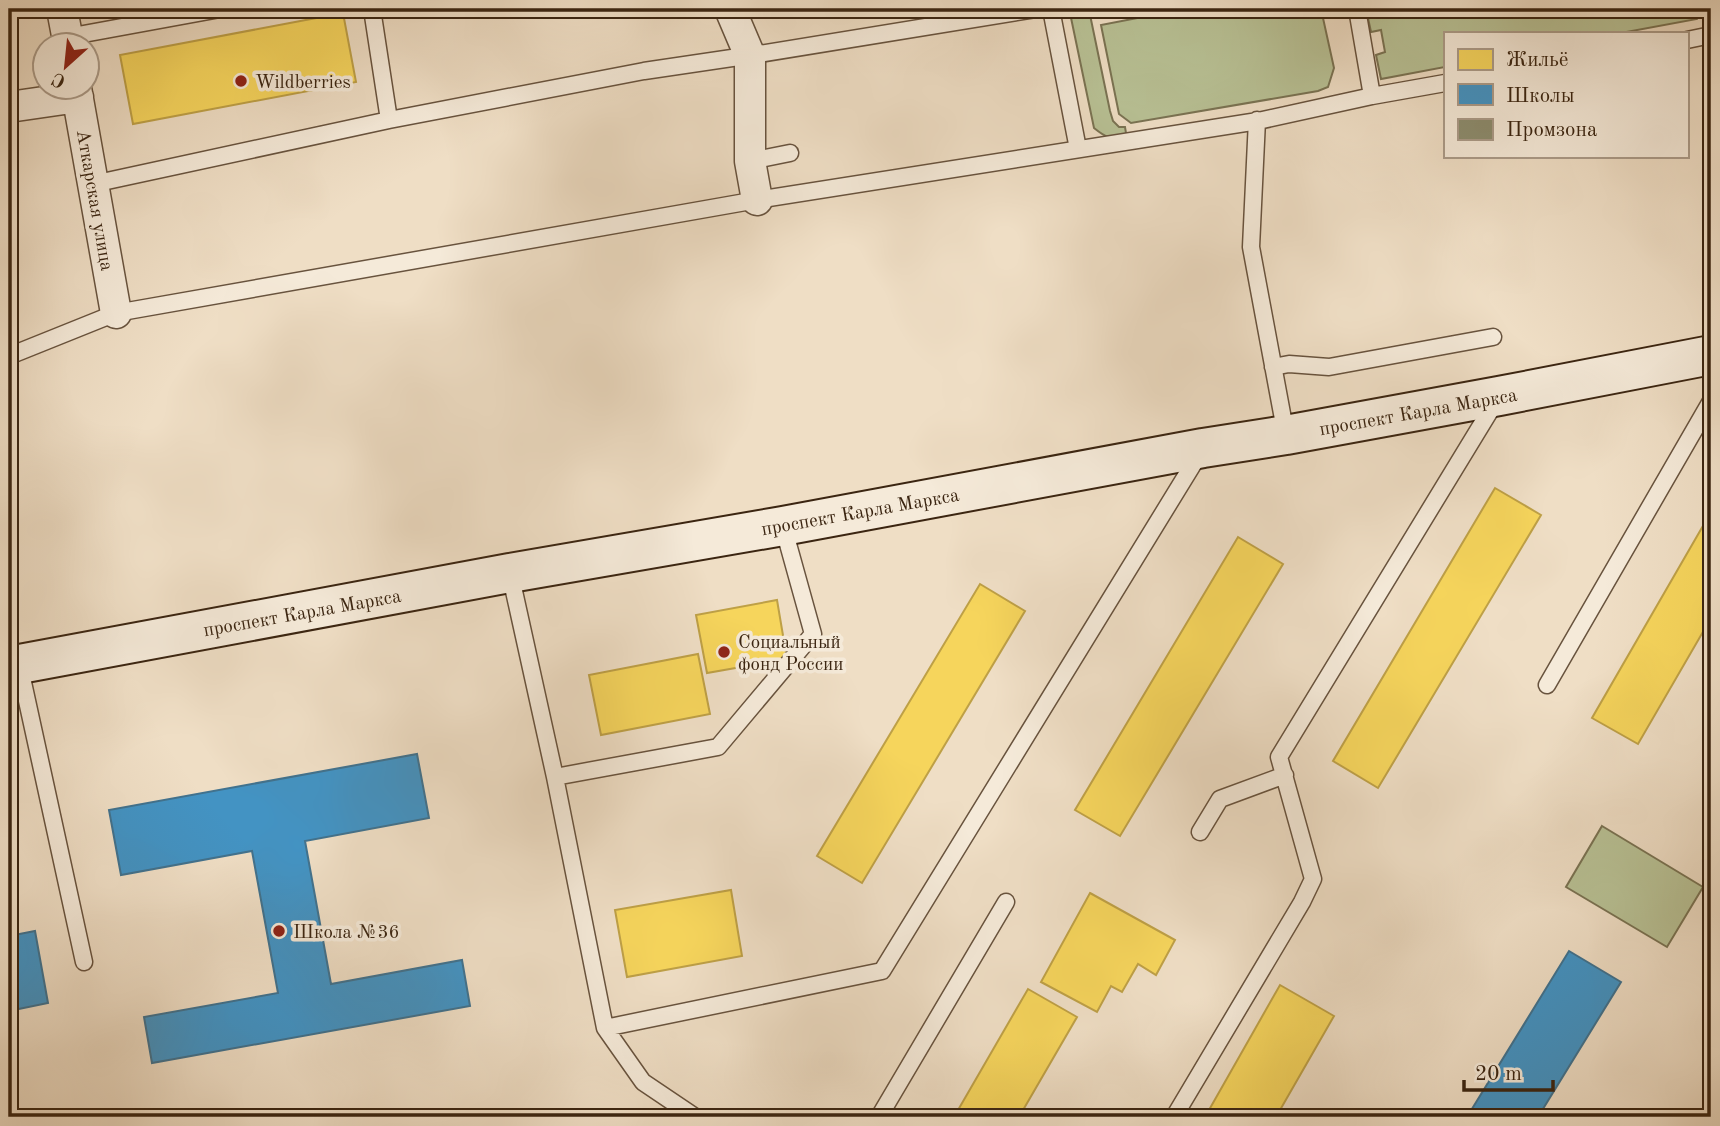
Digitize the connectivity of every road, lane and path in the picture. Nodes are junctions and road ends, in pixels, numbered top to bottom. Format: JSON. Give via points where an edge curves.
{"nodes":[{"id":1,"x":220,"y":9,"type":"edge"},
{"id":2,"x":372,"y":9,"type":"edge"},
{"id":3,"x":730,"y":9,"type":"edge"},
{"id":4,"x":1035,"y":9,"type":"edge"},
{"id":5,"x":1051,"y":9,"type":"edge"},
{"id":6,"x":1357,"y":9,"type":"edge"},
{"id":7,"x":66,"y":30,"type":"edge"},
{"id":8,"x":1711,"y":35,"type":"edge"},
{"id":9,"x":1688,"y":40,"type":"edge"},
{"id":10,"x":750,"y":56,"type":"junction"},
{"id":11,"x":1444,"y":83,"type":"edge"},
{"id":12,"x":1373,"y":96,"type":"junction"},
{"id":13,"x":32,"y":102,"type":"edge"},
{"id":14,"x":79,"y":102,"type":"edge"},
{"id":15,"x":9,"y":107,"type":"edge"},
{"id":16,"x":390,"y":120,"type":"junction"},
{"id":17,"x":1257,"y":120,"type":"junction"},
{"id":18,"x":1078,"y":149,"type":"junction"},
{"id":19,"x":790,"y":153,"type":"dead end"},
{"id":20,"x":750,"y":161,"type":"junction"},
{"id":21,"x":93,"y":184,"type":"junction"},
{"id":22,"x":757,"y":200,"type":"junction"},
{"id":23,"x":116,"y":313,"type":"junction"},
{"id":24,"x":1493,"y":337,"type":"dead end"},
{"id":25,"x":1711,"y":355,"type":"edge"},
{"id":26,"x":9,"y":356,"type":"edge"},
{"id":27,"x":1273,"y":367,"type":"junction"},
{"id":28,"x":1499,"y":396,"type":"junction"},
{"id":29,"x":1711,"y":401,"type":"edge"},
{"id":30,"x":1286,"y":435,"type":"junction"},
{"id":31,"x":1203,"y":448,"type":"junction"},
{"id":32,"x":783,"y":526,"type":"junction"},
{"id":33,"x":510,"y":573,"type":"junction"},
{"id":34,"x":14,"y":665,"type":"edge"},
{"id":35,"x":1547,"y":685,"type":"dead end"},
{"id":36,"x":1285,"y":775,"type":"junction"},
{"id":37,"x":555,"y":777,"type":"junction"},
{"id":38,"x":1200,"y":831,"type":"dead end"},
{"id":39,"x":1006,"y":902,"type":"dead end"},
{"id":40,"x":84,"y":962,"type":"dead end"},
{"id":41,"x":605,"y":1028,"type":"junction"},
{"id":42,"x":695,"y":1117,"type":"edge"},
{"id":43,"x":878,"y":1117,"type":"edge"},
{"id":44,"x":1174,"y":1117,"type":"edge"}],
"edges":[{"from":1,"to":7,"type":"lane"},
{"from":2,"to":16,"type":"lane"},
{"from":3,"to":10,"type":"street"},
{"from":4,"to":10,"type":"lane"},
{"from":5,"to":18,"type":"lane"},
{"from":6,"to":12,"type":"lane"},
{"from":8,"to":9,"type":"lane"},
{"from":10,"to":16,"type":"lane","via":[[644,71]]},
{"from":10,"to":20,"type":"street"},
{"from":11,"to":12,"type":"lane"},
{"from":12,"to":17,"type":"lane"},
{"from":13,"to":15,"type":"street"},
{"from":14,"to":21,"type":"street","name":"Аткарская улица"},
{"from":16,"to":21,"type":"lane"},
{"from":17,"to":18,"type":"lane"},
{"from":17,"to":27,"type":"lane","via":[[1251,247]]},
{"from":18,"to":22,"type":"lane"},
{"from":19,"to":20,"type":"lane"},
{"from":20,"to":22,"type":"street"},
{"from":21,"to":23,"type":"street","name":"Аткарская улица"},
{"from":22,"to":23,"type":"lane"},
{"from":23,"to":26,"type":"lane"},
{"from":24,"to":27,"type":"lane","via":[[1329,367],[1289,363]]},
{"from":25,"to":28,"type":"street","name":"проспект Карла Маркса"},
{"from":27,"to":30,"type":"lane"},
{"from":28,"to":30,"type":"street","name":"проспект Карла Маркса"},
{"from":28,"to":36,"type":"lane","via":[[1279,757]]},
{"from":29,"to":35,"type":"lane"},
{"from":30,"to":31,"type":"street","name":"проспект Карла Маркса"},
{"from":31,"to":32,"type":"street","name":"проспект Карла Маркса"},
{"from":31,"to":41,"type":"lane","via":[[882,971]]},
{"from":32,"to":33,"type":"street","name":"проспект Карла Маркса"},
{"from":32,"to":37,"type":"lane","via":[[813,634],[718,747]]},
{"from":33,"to":34,"type":"street","name":"проспект Карла Маркса"},
{"from":33,"to":37,"type":"lane"},
{"from":34,"to":40,"type":"lane"},
{"from":36,"to":38,"type":"lane","via":[[1220,799]]},
{"from":36,"to":44,"type":"lane","via":[[1313,879]]},
{"from":37,"to":41,"type":"lane"},
{"from":39,"to":43,"type":"lane"},
{"from":41,"to":42,"type":"lane","via":[[643,1082]]}]}
